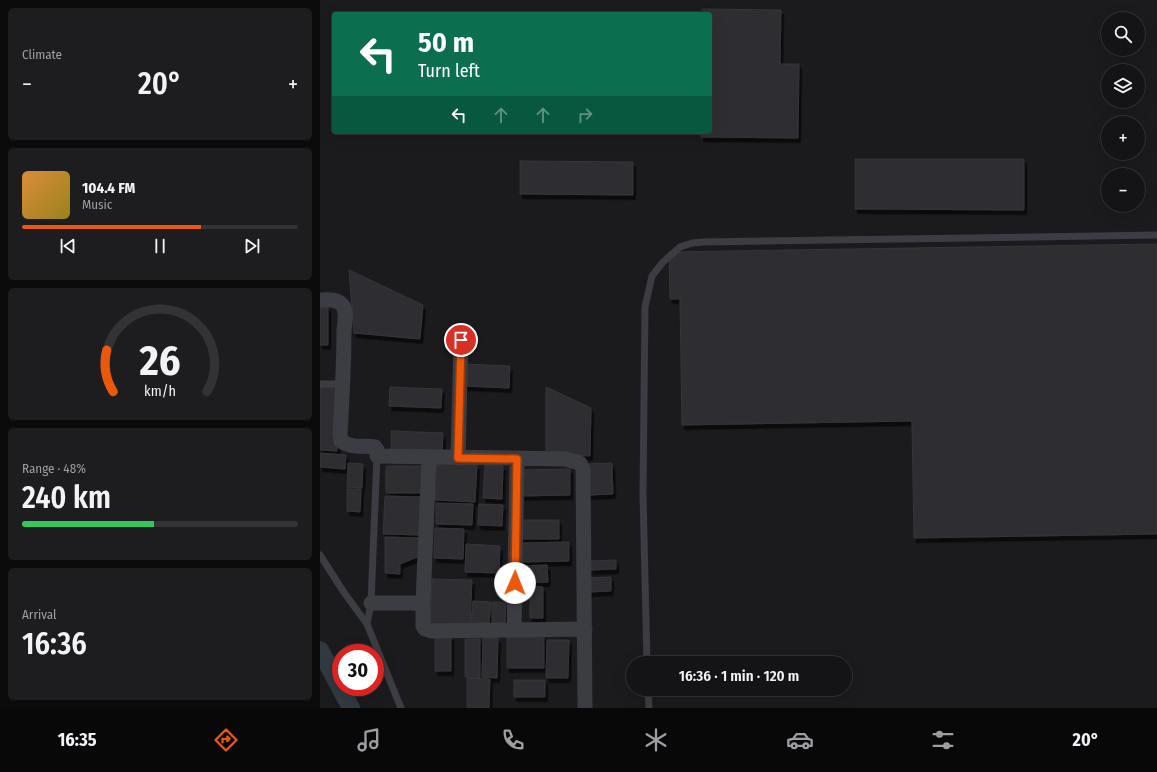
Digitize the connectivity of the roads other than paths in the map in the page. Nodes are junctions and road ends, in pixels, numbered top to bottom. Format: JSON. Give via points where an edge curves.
{"nodes":[{"id":1,"x":1157,"y":235,"type":"edge"},
{"id":2,"x":320,"y":300,"type":"edge"},
{"id":3,"x":461,"y":340,"type":"dead end"},
{"id":4,"x":320,"y":384,"type":"edge"},
{"id":5,"x":343,"y":384,"type":"junction"},
{"id":6,"x":377,"y":456,"type":"junction"},
{"id":7,"x":429,"y":458,"type":"junction"},
{"id":8,"x":458,"y":458,"type":"junction"},
{"id":9,"x":517,"y":459,"type":"junction"},
{"id":10,"x":320,"y":555,"type":"edge"},
{"id":11,"x":371,"y":603,"type":"junction"},
{"id":12,"x":423,"y":603,"type":"junction"},
{"id":13,"x":367,"y":624,"type":"junction"},
{"id":14,"x":585,"y":629,"type":"junction"},
{"id":15,"x":514,"y":630,"type":"junction"},
{"id":16,"x":647,"y":656,"type":"edge"},
{"id":17,"x":648,"y":696,"type":"edge"},
{"id":18,"x":401,"y":708,"type":"edge"},
{"id":19,"x":585,"y":708,"type":"edge"},
{"id":20,"x":649,"y":708,"type":"edge"}],
"edges":[{"from":1,"to":16,"type":"lane","via":[[703,242],[680,247],[652,276],[645,307],[643,494]]},
{"from":2,"to":5,"type":"street","via":[[339,302],[345,312]]},
{"from":3,"to":8,"type":"street"},
{"from":4,"to":5,"type":"lane"},
{"from":5,"to":6,"type":"street","via":[[341,441],[355,447],[375,447]]},
{"from":6,"to":7,"type":"street"},
{"from":6,"to":11,"type":"lane"},
{"from":7,"to":8,"type":"street"},
{"from":7,"to":12,"type":"street"},
{"from":8,"to":9,"type":"street"},
{"from":9,"to":14,"type":"street","via":[[573,461],[580,463],[583,469]]},
{"from":9,"to":15,"type":"street"},
{"from":10,"to":13,"type":"lane"},
{"from":11,"to":12,"type":"street"},
{"from":11,"to":13,"type":"lane"},
{"from":12,"to":15,"type":"street","via":[[423,626],[428,631]]},
{"from":13,"to":18,"type":"lane"},
{"from":14,"to":15,"type":"street"},
{"from":14,"to":19,"type":"street"},
{"from":17,"to":20,"type":"lane"}]}
